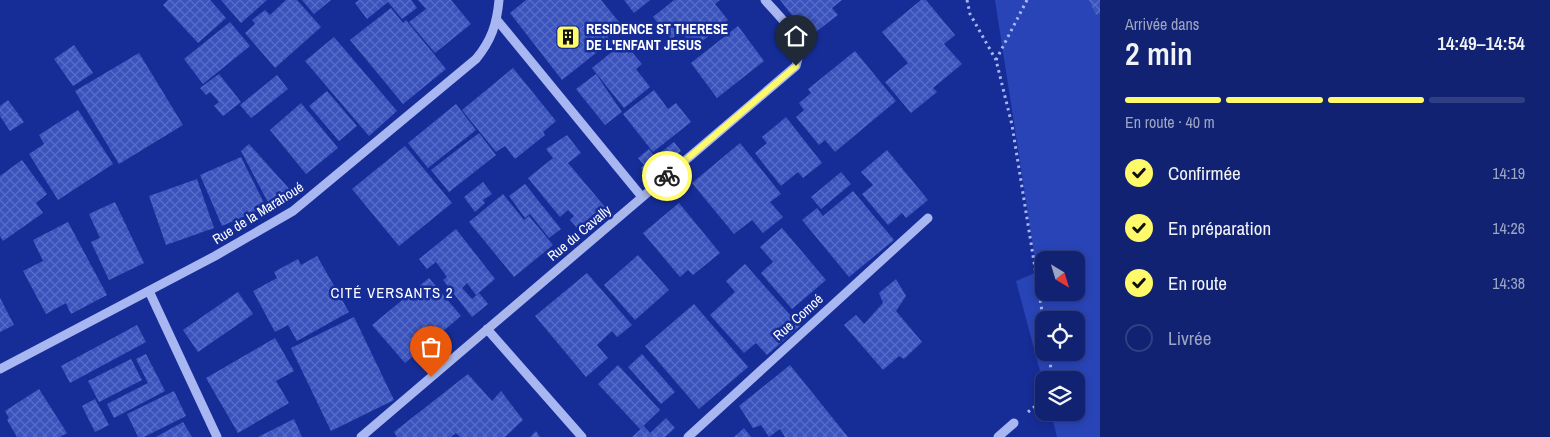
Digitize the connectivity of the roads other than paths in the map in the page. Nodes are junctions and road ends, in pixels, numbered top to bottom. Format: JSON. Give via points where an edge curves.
{"nodes":[{"id":1,"x":499,"y":0,"type":"edge"},
{"id":2,"x":764,"y":0,"type":"edge"},
{"id":3,"x":497,"y":20,"type":"junction"},
{"id":4,"x":642,"y":197,"type":"junction"},
{"id":5,"x":928,"y":218,"type":"dead end"},
{"id":6,"x":149,"y":291,"type":"junction"},
{"id":7,"x":487,"y":329,"type":"junction"},
{"id":8,"x":0,"y":369,"type":"edge"},
{"id":9,"x":1014,"y":423,"type":"dead end"},
{"id":10,"x":217,"y":437,"type":"edge"},
{"id":11,"x":361,"y":437,"type":"edge"},
{"id":12,"x":582,"y":437,"type":"edge"},
{"id":13,"x":688,"y":437,"type":"edge"},
{"id":14,"x":998,"y":437,"type":"edge"}],
"edges":[{"from":1,"to":3,"type":"street","name":"Rue de la Marahoué"},
{"from":2,"to":4,"type":"street","name":"Rue du Cavally","via":[[797,42],[800,54],[796,66]]},
{"from":3,"to":4,"type":"street"},
{"from":3,"to":6,"type":"street","name":"Rue de la Marahoué","via":[[488,44],[476,59],[313,195],[254,235]]},
{"from":4,"to":7,"type":"street","name":"Rue du Cavally"},
{"from":5,"to":13,"type":"street","name":"Rue Comoé"},
{"from":6,"to":8,"type":"street","name":"Rue de la Marahoué"},
{"from":6,"to":10,"type":"street"},
{"from":7,"to":11,"type":"street","name":"Rue du Cavally"},
{"from":7,"to":12,"type":"street"},
{"from":9,"to":14,"type":"street"}]}
